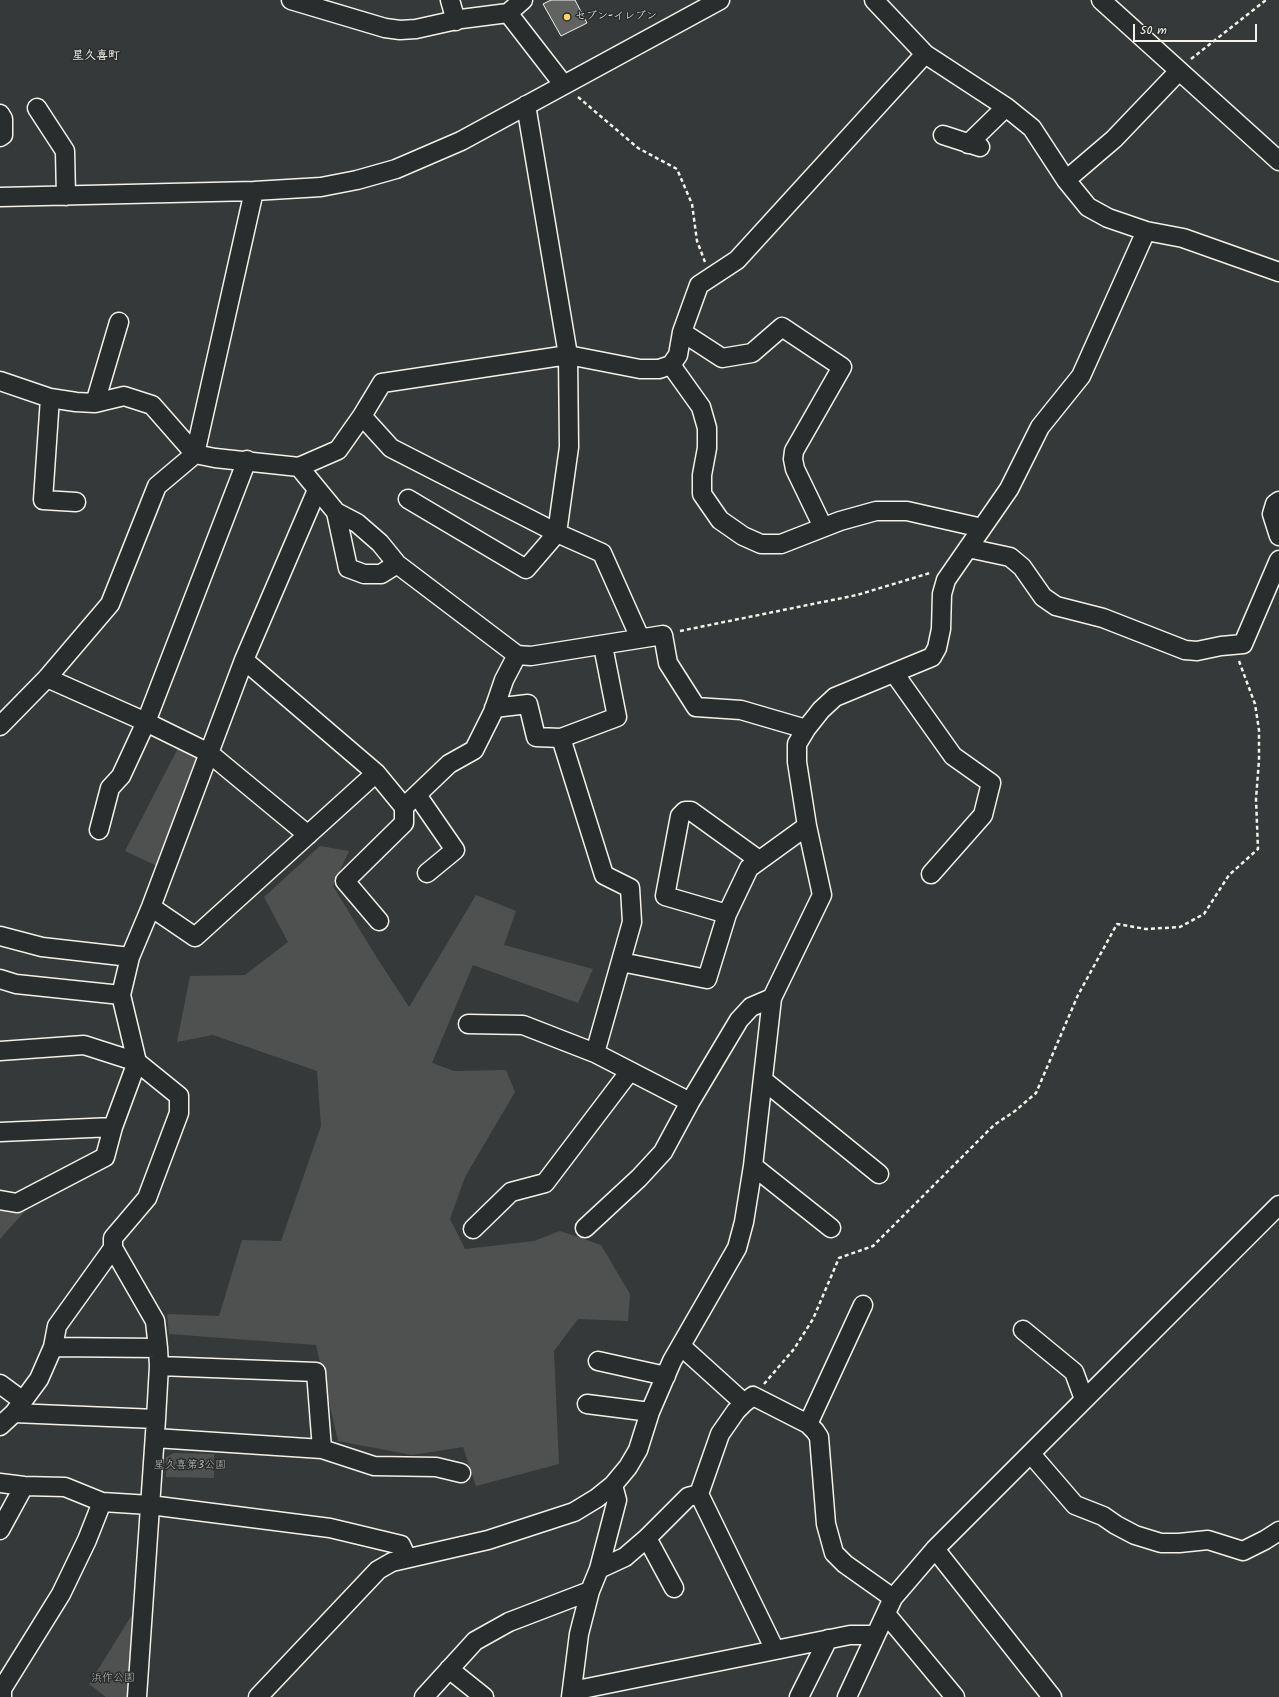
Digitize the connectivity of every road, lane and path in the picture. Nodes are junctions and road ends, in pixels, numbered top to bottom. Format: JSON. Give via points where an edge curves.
{"nodes":[{"id":1,"x":291,"y":0,"type":"edge"},
{"id":2,"x":450,"y":0,"type":"edge"},
{"id":3,"x":523,"y":0,"type":"edge"},
{"id":4,"x":720,"y":0,"type":"edge"},
{"id":5,"x":874,"y":0,"type":"edge"},
{"id":6,"x":1100,"y":0,"type":"edge"},
{"id":7,"x":1266,"y":0,"type":"edge"},
{"id":8,"x":508,"y":14,"type":"junction"},
{"id":9,"x":456,"y":20,"type":"junction"},
{"id":10,"x":925,"y":54,"type":"junction"},
{"id":11,"x":1179,"y":71,"type":"junction"},
{"id":12,"x":563,"y":84,"type":"junction"},
{"id":13,"x":526,"y":105,"type":"junction"},
{"id":14,"x":37,"y":108,"type":"dead end"},
{"id":15,"x":1006,"y":108,"type":"junction"},
{"id":16,"x":0,"y":114,"type":"edge"},
{"id":17,"x":943,"y":135,"type":"dead end"},
{"id":18,"x":0,"y":137,"type":"edge"},
{"id":19,"x":1279,"y":161,"type":"edge"},
{"id":20,"x":1066,"y":180,"type":"junction"},
{"id":21,"x":254,"y":191,"type":"junction"},
{"id":22,"x":66,"y":196,"type":"junction"},
{"id":23,"x":0,"y":198,"type":"edge"},
{"id":24,"x":1146,"y":231,"type":"junction"},
{"id":25,"x":1279,"y":272,"type":"edge"},
{"id":26,"x":710,"y":278,"type":"junction"},
{"id":27,"x":119,"y":322,"type":"dead end"},
{"id":28,"x":682,"y":332,"type":"junction"},
{"id":29,"x":568,"y":355,"type":"junction"},
{"id":30,"x":671,"y":365,"type":"junction"},
{"id":31,"x":0,"y":381,"type":"edge"},
{"id":32,"x":50,"y":398,"type":"junction"},
{"id":33,"x":95,"y":403,"type":"junction"},
{"id":34,"x":362,"y":416,"type":"junction"},
{"id":35,"x":195,"y":454,"type":"junction"},
{"id":36,"x":247,"y":460,"type":"junction"},
{"id":37,"x":299,"y":467,"type":"junction"},
{"id":38,"x":318,"y":490,"type":"junction"},
{"id":39,"x":408,"y":499,"type":"dead end"},
{"id":40,"x":1279,"y":501,"type":"edge"},
{"id":41,"x":76,"y":502,"type":"dead end"},
{"id":42,"x":336,"y":512,"type":"junction"},
{"id":43,"x":823,"y":527,"type":"junction"},
{"id":44,"x":982,"y":528,"type":"junction"},
{"id":45,"x":557,"y":533,"type":"junction"},
{"id":46,"x":1279,"y":536,"type":"edge"},
{"id":47,"x":968,"y":548,"type":"junction"},
{"id":48,"x":1279,"y":560,"type":"edge"},
{"id":49,"x":397,"y":564,"type":"junction"},
{"id":50,"x":955,"y":565,"type":"junction"},
{"id":51,"x":663,"y":635,"type":"junction"},
{"id":52,"x":640,"y":638,"type":"junction"},
{"id":53,"x":603,"y":646,"type":"junction"},
{"id":54,"x":1233,"y":646,"type":"junction"},
{"id":55,"x":517,"y":655,"type":"junction"},
{"id":56,"x":244,"y":660,"type":"junction"},
{"id":57,"x":894,"y":673,"type":"junction"},
{"id":58,"x":47,"y":678,"type":"junction"},
{"id":59,"x":494,"y":708,"type":"junction"},
{"id":60,"x":146,"y":722,"type":"junction"},
{"id":61,"x":0,"y":726,"type":"edge"},
{"id":62,"x":806,"y":729,"type":"junction"},
{"id":63,"x":561,"y":738,"type":"junction"},
{"id":64,"x":209,"y":753,"type":"junction"},
{"id":65,"x":376,"y":773,"type":"junction"},
{"id":66,"x":411,"y":801,"type":"junction"},
{"id":67,"x":807,"y":826,"type":"junction"},
{"id":68,"x":99,"y":830,"type":"dead end"},
{"id":69,"x":308,"y":835,"type":"junction"},
{"id":70,"x":759,"y":860,"type":"junction"},
{"id":71,"x":427,"y":873,"type":"dead end"},
{"id":72,"x":931,"y":874,"type":"dead end"},
{"id":73,"x":151,"y":906,"type":"junction"},
{"id":74,"x":727,"y":914,"type":"junction"},
{"id":75,"x":379,"y":922,"type":"dead end"},
{"id":76,"x":0,"y":936,"type":"edge"},
{"id":77,"x":130,"y":957,"type":"junction"},
{"id":78,"x":622,"y":962,"type":"junction"},
{"id":79,"x":0,"y":979,"type":"edge"},
{"id":80,"x":121,"y":995,"type":"junction"},
{"id":81,"x":772,"y":998,"type":"junction"},
{"id":82,"x":468,"y":1024,"type":"dead end"},
{"id":83,"x":0,"y":1051,"type":"edge"},
{"id":84,"x":595,"y":1053,"type":"junction"},
{"id":85,"x":137,"y":1062,"type":"junction"},
{"id":86,"x":630,"y":1071,"type":"junction"},
{"id":87,"x":763,"y":1080,"type":"junction"},
{"id":88,"x":690,"y":1102,"type":"junction"},
{"id":89,"x":113,"y":1127,"type":"junction"},
{"id":90,"x":0,"y":1132,"type":"edge"},
{"id":91,"x":753,"y":1166,"type":"junction"},
{"id":92,"x":879,"y":1174,"type":"dead end"},
{"id":93,"x":0,"y":1200,"type":"edge"},
{"id":94,"x":1279,"y":1205,"type":"edge"},
{"id":95,"x":585,"y":1228,"type":"dead end"},
{"id":96,"x":831,"y":1228,"type":"dead end"},
{"id":97,"x":473,"y":1229,"type":"dead end"},
{"id":98,"x":113,"y":1248,"type":"junction"},
{"id":99,"x":863,"y":1305,"type":"dead end"},
{"id":100,"x":1023,"y":1330,"type":"dead end"},
{"id":101,"x":681,"y":1346,"type":"junction"},
{"id":102,"x":53,"y":1347,"type":"junction"},
{"id":103,"x":158,"y":1348,"type":"junction"},
{"id":104,"x":598,"y":1361,"type":"dead end"},
{"id":105,"x":159,"y":1366,"type":"junction"},
{"id":106,"x":666,"y":1376,"type":"junction"},
{"id":107,"x":0,"y":1384,"type":"edge"},
{"id":108,"x":748,"y":1399,"type":"junction"},
{"id":109,"x":1084,"y":1399,"type":"junction"},
{"id":110,"x":587,"y":1404,"type":"dead end"},
{"id":111,"x":19,"y":1407,"type":"junction"},
{"id":112,"x":650,"y":1412,"type":"junction"},
{"id":113,"x":156,"y":1419,"type":"junction"},
{"id":114,"x":808,"y":1424,"type":"junction"},
{"id":115,"x":0,"y":1426,"type":"edge"},
{"id":116,"x":155,"y":1438,"type":"junction"},
{"id":117,"x":322,"y":1450,"type":"junction"},
{"id":118,"x":1031,"y":1454,"type":"junction"},
{"id":119,"x":461,"y":1473,"type":"dead end"},
{"id":120,"x":0,"y":1483,"type":"edge"},
{"id":121,"x":613,"y":1485,"type":"junction"},
{"id":122,"x":24,"y":1486,"type":"junction"},
{"id":123,"x":699,"y":1494,"type":"junction"},
{"id":124,"x":102,"y":1502,"type":"junction"},
{"id":125,"x":150,"y":1505,"type":"junction"},
{"id":126,"x":0,"y":1530,"type":"edge"},
{"id":127,"x":1279,"y":1531,"type":"edge"},
{"id":128,"x":647,"y":1538,"type":"junction"},
{"id":129,"x":935,"y":1549,"type":"junction"},
{"id":130,"x":408,"y":1558,"type":"junction"},
{"id":131,"x":599,"y":1569,"type":"junction"},
{"id":132,"x":674,"y":1588,"type":"dead end"},
{"id":133,"x":590,"y":1591,"type":"junction"},
{"id":134,"x":893,"y":1598,"type":"junction"},
{"id":135,"x":886,"y":1614,"type":"junction"},
{"id":136,"x":874,"y":1636,"type":"junction"},
{"id":137,"x":828,"y":1639,"type":"junction"},
{"id":138,"x":775,"y":1650,"type":"junction"},
{"id":139,"x":449,"y":1669,"type":"junction"},
{"id":140,"x":571,"y":1694,"type":"edge"},
{"id":141,"x":2,"y":1697,"type":"edge"},
{"id":142,"x":137,"y":1697,"type":"edge"},
{"id":143,"x":258,"y":1697,"type":"edge"},
{"id":144,"x":424,"y":1697,"type":"edge"},
{"id":145,"x":484,"y":1697,"type":"edge"},
{"id":146,"x":799,"y":1697,"type":"edge"},
{"id":147,"x":847,"y":1697,"type":"edge"},
{"id":148,"x":955,"y":1697,"type":"edge"},
{"id":149,"x":1052,"y":1697,"type":"edge"}],
"edges":[{"from":1,"to":9,"type":"street","via":[[385,28],[400,30]]},
{"from":2,"to":9,"type":"street"},
{"from":3,"to":8,"type":"street"},
{"from":4,"to":12,"type":"street"},
{"from":5,"to":10,"type":"street"},
{"from":6,"to":11,"type":"street"},
{"from":7,"to":11,"type":"path","via":[[1196,54]]},
{"from":8,"to":9,"type":"street"},
{"from":8,"to":12,"type":"street"},
{"from":10,"to":15,"type":"street"},
{"from":10,"to":26,"type":"street","via":[[737,260]]},
{"from":11,"to":19,"type":"street"},
{"from":11,"to":20,"type":"street","via":[[1114,139]]},
{"from":12,"to":13,"type":"street"},
{"from":12,"to":26,"type":"path","via":[[638,148],[677,169],[692,204],[698,241]]},
{"from":13,"to":21,"type":"street","via":[[461,141],[396,169],[321,187]]},
{"from":13,"to":29,"type":"street"},
{"from":14,"to":22,"type":"street","via":[[65,151]]},
{"from":15,"to":17,"type":"street","via":[[975,146]]},
{"from":15,"to":20,"type":"street","via":[[1032,128]]},
{"from":16,"to":18,"type":"street","via":[[3,119],[3,135]]},
{"from":20,"to":24,"type":"street","via":[[1088,206],[1108,218]]},
{"from":21,"to":22,"type":"street"},
{"from":21,"to":35,"type":"street"},
{"from":22,"to":23,"type":"street"},
{"from":24,"to":25,"type":"street","via":[[1183,238]]},
{"from":24,"to":44,"type":"street","via":[[1081,376],[1040,427],[1008,489]]},
{"from":26,"to":28,"type":"street","via":[[699,285]]},
{"from":27,"to":33,"type":"street"},
{"from":28,"to":30,"type":"street","via":[[678,355]]},
{"from":28,"to":43,"type":"street","via":[[722,358],[752,353],[782,327],[842,366],[794,451],[793,459]]},
{"from":29,"to":30,"type":"street","via":[[640,369],[659,369]]},
{"from":29,"to":34,"type":"street","via":[[382,383]]},
{"from":29,"to":45,"type":"street","via":[[569,447]]},
{"from":30,"to":43,"type":"street","via":[[701,407],[707,434],[702,494],[720,520],[742,536],[761,544],[781,544]]},
{"from":31,"to":32,"type":"street"},
{"from":32,"to":33,"type":"street"},
{"from":32,"to":41,"type":"street","via":[[43,500]]},
{"from":33,"to":35,"type":"street","via":[[124,396],[152,405]]},
{"from":34,"to":37,"type":"street","via":[[338,450]]},
{"from":34,"to":45,"type":"street","via":[[391,448]]},
{"from":35,"to":36,"type":"street"},
{"from":35,"to":58,"type":"street","via":[[156,486],[110,604]]},
{"from":36,"to":37,"type":"street"},
{"from":36,"to":60,"type":"street"},
{"from":37,"to":38,"type":"street"},
{"from":38,"to":42,"type":"street"},
{"from":38,"to":56,"type":"street"},
{"from":39,"to":45,"type":"street","via":[[526,569]]},
{"from":40,"to":46,"type":"street","via":[[1275,504],[1272,514]]},
{"from":42,"to":49,"type":"street","via":[[357,523],[380,543]]},
{"from":42,"to":49,"type":"street","via":[[348,568],[364,574],[381,574]]},
{"from":43,"to":44,"type":"street","via":[[876,510],[907,511]]},
{"from":44,"to":47,"type":"street"},
{"from":45,"to":52,"type":"street","via":[[602,554]]},
{"from":47,"to":50,"type":"street"},
{"from":47,"to":54,"type":"street","via":[[1010,557],[1022,567],[1043,597],[1056,606],[1103,618],[1185,650]]},
{"from":48,"to":54,"type":"street","via":[[1243,644]]},
{"from":49,"to":55,"type":"street"},
{"from":50,"to":51,"type":"path","via":[[857,595]]},
{"from":50,"to":57,"type":"street","via":[[946,580],[942,594],[941,629],[937,648],[932,657]]},
{"from":51,"to":52,"type":"street"},
{"from":51,"to":62,"type":"street","via":[[668,663],[696,707],[741,710]]},
{"from":52,"to":53,"type":"street"},
{"from":53,"to":55,"type":"street","via":[[531,656]]},
{"from":53,"to":63,"type":"street","via":[[617,717]]},
{"from":54,"to":108,"type":"path","via":[[1254,704],[1259,730],[1256,799],[1258,849],[1229,875],[1204,914],[1180,927],[1146,929],[1116,924],[1078,994],[1036,1093],[994,1125],[873,1246],[839,1258],[813,1319],[794,1349]]},
{"from":55,"to":59,"type":"street"},
{"from":56,"to":64,"type":"street"},
{"from":56,"to":65,"type":"street"},
{"from":57,"to":62,"type":"street","via":[[835,697]]},
{"from":57,"to":72,"type":"street","via":[[954,756],[991,784],[983,815]]},
{"from":58,"to":60,"type":"street"},
{"from":58,"to":61,"type":"street"},
{"from":59,"to":63,"type":"street","via":[[528,704],[536,737]]},
{"from":59,"to":66,"type":"street","via":[[474,750],[449,764]]},
{"from":60,"to":64,"type":"street"},
{"from":60,"to":68,"type":"street","via":[[121,776],[110,788]]},
{"from":62,"to":67,"type":"street","via":[[797,744],[797,762]]},
{"from":63,"to":78,"type":"street","via":[[604,876],[630,888],[632,922]]},
{"from":64,"to":69,"type":"street"},
{"from":64,"to":73,"type":"street"},
{"from":65,"to":66,"type":"street"},
{"from":65,"to":69,"type":"street"},
{"from":66,"to":71,"type":"street","via":[[455,850]]},
{"from":66,"to":75,"type":"street","via":[[404,823],[345,881]]},
{"from":67,"to":70,"type":"street"},
{"from":67,"to":81,"type":"street","via":[[822,895]]},
{"from":69,"to":73,"type":"street","via":[[195,937]]},
{"from":70,"to":74,"type":"street","via":[[749,868]]},
{"from":70,"to":74,"type":"street","via":[[691,811],[685,811],[680,816],[665,896]]},
{"from":73,"to":77,"type":"street"},
{"from":74,"to":78,"type":"street","via":[[707,979]]},
{"from":76,"to":77,"type":"street","via":[[42,947]]},
{"from":77,"to":80,"type":"street"},
{"from":78,"to":84,"type":"street"},
{"from":79,"to":80,"type":"street","via":[[16,984]]},
{"from":80,"to":85,"type":"street"},
{"from":81,"to":87,"type":"street"},
{"from":81,"to":88,"type":"street","via":[[751,1007],[739,1020]]},
{"from":82,"to":84,"type":"street","via":[[523,1025]]},
{"from":83,"to":85,"type":"street","via":[[84,1046]]},
{"from":84,"to":86,"type":"street"},
{"from":85,"to":89,"type":"street"},
{"from":85,"to":98,"type":"street","via":[[179,1096],[179,1113],[147,1198],[113,1238]]},
{"from":86,"to":88,"type":"street"},
{"from":86,"to":97,"type":"street","via":[[545,1183],[511,1192]]},
{"from":87,"to":91,"type":"street"},
{"from":87,"to":92,"type":"street"},
{"from":88,"to":95,"type":"street","via":[[663,1152],[640,1178]]},
{"from":89,"to":90,"type":"street"},
{"from":89,"to":93,"type":"street","via":[[105,1158],[16,1203]]},
{"from":91,"to":96,"type":"street"},
{"from":91,"to":101,"type":"street","via":[[737,1248]]},
{"from":94,"to":109,"type":"street"},
{"from":98,"to":102,"type":"street","via":[[57,1326]]},
{"from":98,"to":103,"type":"street","via":[[155,1321]]},
{"from":99,"to":114,"type":"street"},
{"from":100,"to":109,"type":"street","via":[[1074,1372]]},
{"from":101,"to":106,"type":"street"},
{"from":101,"to":108,"type":"street"},
{"from":102,"to":103,"type":"street"},
{"from":102,"to":111,"type":"street","via":[[39,1379]]},
{"from":103,"to":105,"type":"street"},
{"from":104,"to":106,"type":"street"},
{"from":105,"to":113,"type":"street"},
{"from":105,"to":117,"type":"street","via":[[316,1372]]},
{"from":106,"to":112,"type":"street"},
{"from":107,"to":111,"type":"street"},
{"from":108,"to":114,"type":"street"},
{"from":108,"to":123,"type":"street","via":[[720,1434]]},
{"from":109,"to":118,"type":"street"},
{"from":110,"to":112,"type":"street"},
{"from":111,"to":113,"type":"street"},
{"from":111,"to":115,"type":"street"},
{"from":112,"to":121,"type":"street","via":[[638,1450]]},
{"from":113,"to":116,"type":"street"},
{"from":114,"to":134,"type":"street","via":[[819,1437],[826,1524],[834,1553],[845,1564]]},
{"from":116,"to":117,"type":"street"},
{"from":116,"to":125,"type":"street"},
{"from":117,"to":119,"type":"street","via":[[374,1466],[436,1467]]},
{"from":118,"to":127,"type":"street","via":[[1075,1505],[1103,1516],[1135,1535],[1161,1543],[1208,1540],[1243,1551]]},
{"from":118,"to":129,"type":"street"},
{"from":120,"to":122,"type":"street"},
{"from":121,"to":130,"type":"street","via":[[574,1512],[488,1540]]},
{"from":121,"to":131,"type":"street","via":[[618,1500]]},
{"from":122,"to":124,"type":"street","via":[[65,1487]]},
{"from":122,"to":126,"type":"street"},
{"from":123,"to":128,"type":"street","via":[[688,1497]]},
{"from":123,"to":138,"type":"street"},
{"from":124,"to":125,"type":"street"},
{"from":124,"to":141,"type":"street","via":[[61,1594],[2,1689]]},
{"from":125,"to":130,"type":"street","via":[[330,1528],[400,1545]]},
{"from":125,"to":142,"type":"street"},
{"from":128,"to":131,"type":"street","via":[[625,1556]]},
{"from":128,"to":132,"type":"street"},
{"from":129,"to":134,"type":"street"},
{"from":129,"to":149,"type":"street"},
{"from":130,"to":143,"type":"street","via":[[392,1562],[378,1570]]},
{"from":131,"to":133,"type":"street"},
{"from":133,"to":139,"type":"street","via":[[508,1622],[475,1641]]},
{"from":133,"to":140,"type":"street","via":[[579,1634]]},
{"from":134,"to":135,"type":"street"},
{"from":135,"to":136,"type":"street"},
{"from":135,"to":148,"type":"street"},
{"from":136,"to":137,"type":"street","via":[[850,1635]]},
{"from":136,"to":147,"type":"street"},
{"from":137,"to":138,"type":"street"},
{"from":137,"to":146,"type":"street"},
{"from":138,"to":140,"type":"street"},
{"from":139,"to":144,"type":"street"},
{"from":139,"to":145,"type":"street"}]}
